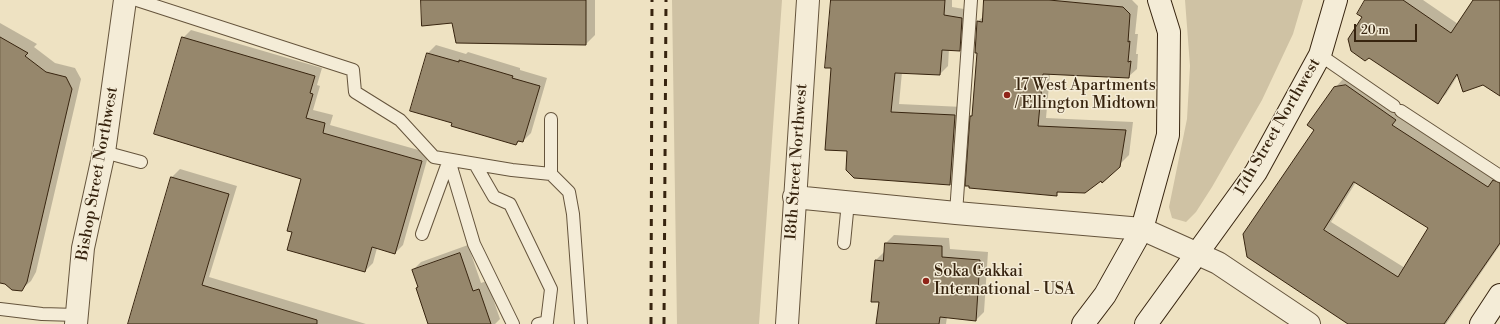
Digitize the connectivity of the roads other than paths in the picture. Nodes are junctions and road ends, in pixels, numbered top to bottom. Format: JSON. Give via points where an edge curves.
{"nodes":[{"id":1,"x":125,"y":0,"type":"edge"},
{"id":2,"x":137,"y":0,"type":"edge"},
{"id":3,"x":808,"y":0,"type":"edge"},
{"id":4,"x":971,"y":0,"type":"edge"},
{"id":5,"x":1159,"y":0,"type":"edge"},
{"id":6,"x":1336,"y":0,"type":"edge"},
{"id":7,"x":1320,"y":55,"type":"junction"},
{"id":8,"x":551,"y":119,"type":"dead end"},
{"id":9,"x":104,"y":152,"type":"junction"},
{"id":10,"x":449,"y":160,"type":"junction"},
{"id":11,"x":141,"y":162,"type":"dead end"},
{"id":12,"x":475,"y":164,"type":"junction"},
{"id":13,"x":551,"y":174,"type":"junction"},
{"id":14,"x":1500,"y":176,"type":"edge"},
{"id":15,"x":794,"y":197,"type":"junction"},
{"id":16,"x":848,"y":202,"type":"junction"},
{"id":17,"x":956,"y":213,"type":"junction"},
{"id":18,"x":1142,"y":229,"type":"junction"},
{"id":19,"x":422,"y":234,"type":"dead end"},
{"id":20,"x":844,"y":243,"type":"dead end"},
{"id":21,"x":1197,"y":254,"type":"junction"},
{"id":22,"x":1500,"y":295,"type":"edge"},
{"id":23,"x":0,"y":309,"type":"edge"},
{"id":24,"x":76,"y":320,"type":"edge"},
{"id":25,"x":513,"y":324,"type":"edge"},
{"id":26,"x":538,"y":324,"type":"edge"},
{"id":27,"x":581,"y":324,"type":"edge"},
{"id":28,"x":787,"y":324,"type":"edge"},
{"id":29,"x":1082,"y":324,"type":"edge"},
{"id":30,"x":1146,"y":324,"type":"edge"},
{"id":31,"x":1309,"y":324,"type":"edge"},
{"id":32,"x":1481,"y":324,"type":"edge"}],
"edges":[{"from":1,"to":9,"type":"street","name":"Bishop Street Northwest"},
{"from":2,"to":10,"type":"lane","via":[[353,70],[355,92],[400,120],[434,157]]},
{"from":3,"to":15,"type":"street","name":"18th Street Northwest"},
{"from":4,"to":17,"type":"lane"},
{"from":5,"to":18,"type":"street","via":[[1169,32],[1168,135]]},
{"from":6,"to":7,"type":"street","name":"17th Street Northwest"},
{"from":7,"to":14,"type":"lane"},
{"from":7,"to":21,"type":"street","name":"17th Street Northwest","via":[[1256,172]]},
{"from":8,"to":13,"type":"lane"},
{"from":9,"to":11,"type":"lane"},
{"from":9,"to":24,"type":"street","name":"Bishop Street Northwest","via":[[83,248]]},
{"from":10,"to":12,"type":"lane"},
{"from":10,"to":19,"type":"lane"},
{"from":10,"to":25,"type":"lane","via":[[474,244]]},
{"from":12,"to":13,"type":"lane"},
{"from":12,"to":26,"type":"lane","via":[[494,196],[510,204],[551,290],[547,322]]},
{"from":13,"to":27,"type":"lane","via":[[569,192]]},
{"from":15,"to":16,"type":"street"},
{"from":15,"to":28,"type":"street","name":"18th Street Northwest"},
{"from":16,"to":17,"type":"street"},
{"from":16,"to":20,"type":"lane"},
{"from":17,"to":18,"type":"street"},
{"from":18,"to":21,"type":"street"},
{"from":18,"to":29,"type":"street","via":[[1105,294]]},
{"from":21,"to":30,"type":"street","name":"17th Street Northwest"},
{"from":21,"to":31,"type":"street","via":[[1218,263]]},
{"from":22,"to":32,"type":"street"},
{"from":23,"to":24,"type":"lane"}]}
